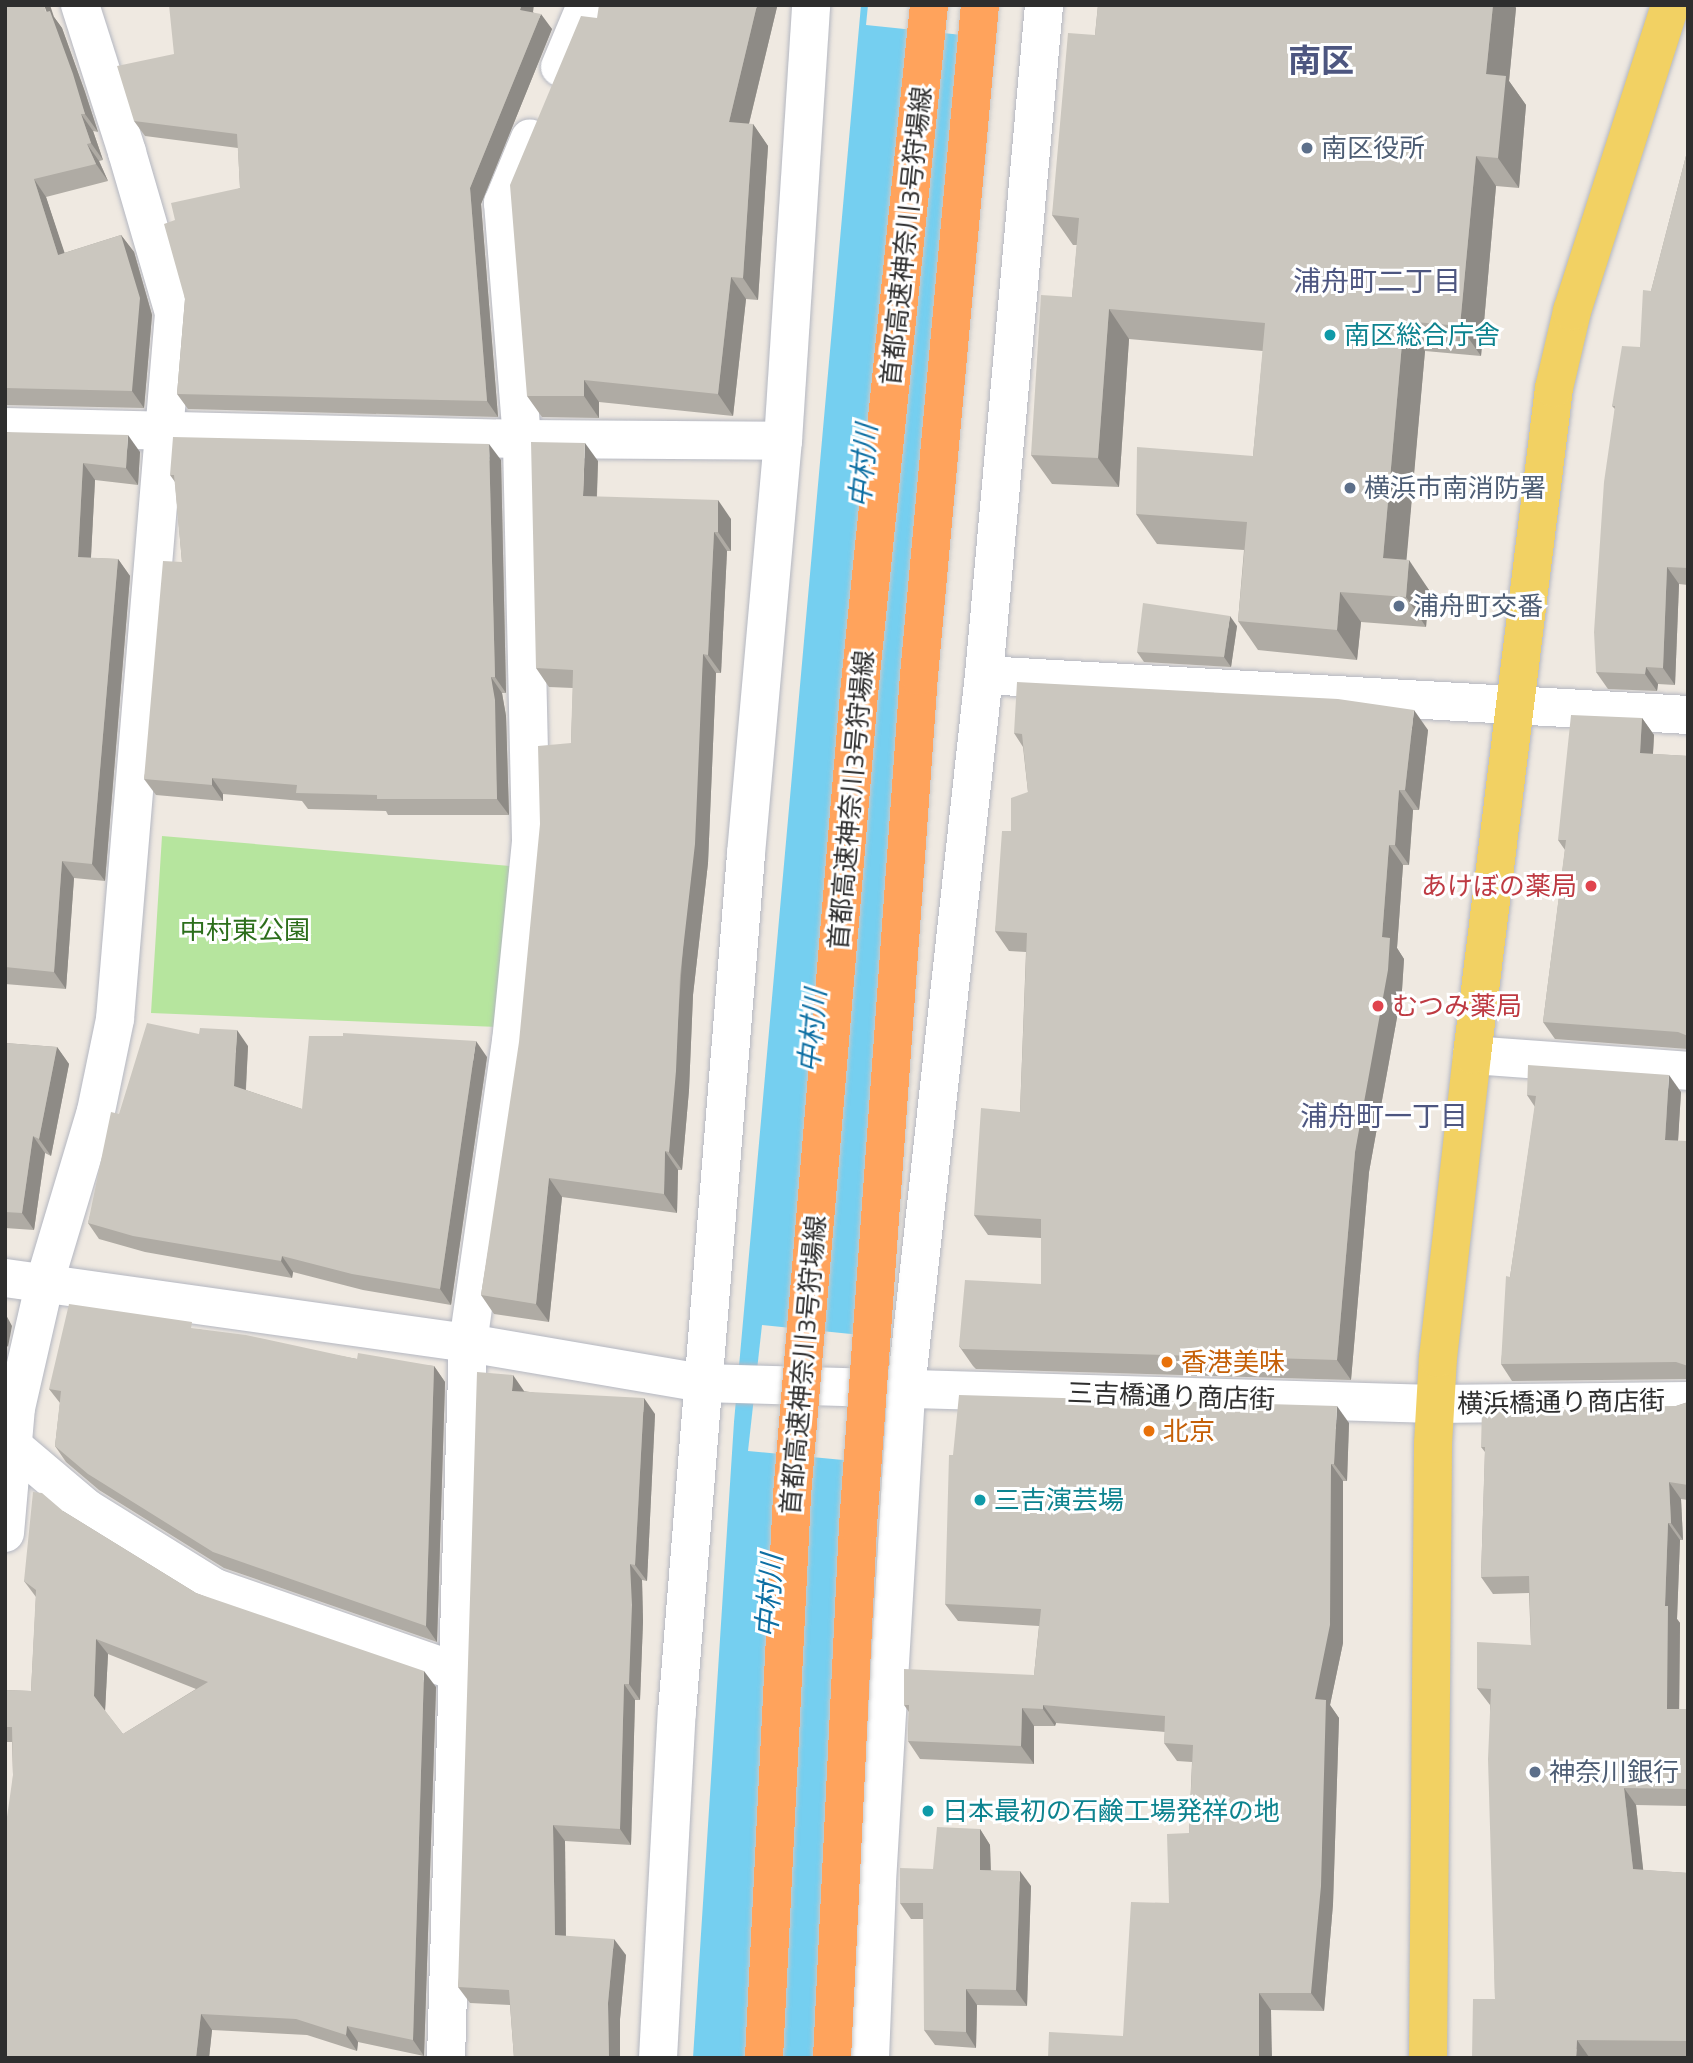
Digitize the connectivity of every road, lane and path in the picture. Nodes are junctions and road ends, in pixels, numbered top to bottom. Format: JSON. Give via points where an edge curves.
{"nodes":[{"id":1,"x":80,"y":5,"type":"edge"},
{"id":2,"x":586,"y":5,"type":"edge"},
{"id":3,"x":811,"y":5,"type":"edge"},
{"id":4,"x":929,"y":5,"type":"edge"},
{"id":5,"x":980,"y":5,"type":"edge"},
{"id":6,"x":1044,"y":5,"type":"edge"},
{"id":7,"x":1670,"y":5,"type":"edge"},
{"id":8,"x":5,"y":427,"type":"edge"},
{"id":9,"x":163,"y":432,"type":"junction"},
{"id":10,"x":522,"y":439,"type":"junction"},
{"id":11,"x":783,"y":441,"type":"junction"},
{"id":12,"x":985,"y":675,"type":"junction"},
{"id":13,"x":1515,"y":705,"type":"junction"},
{"id":14,"x":1688,"y":715,"type":"edge"},
{"id":15,"x":1472,"y":1055,"type":"junction"},
{"id":16,"x":1688,"y":1071,"type":"edge"},
{"id":17,"x":5,"y":1278,"type":"edge"},
{"id":18,"x":45,"y":1281,"type":"junction"},
{"id":19,"x":468,"y":1343,"type":"junction"},
{"id":20,"x":702,"y":1383,"type":"junction"},
{"id":21,"x":906,"y":1389,"type":"junction"},
{"id":22,"x":1688,"y":1401,"type":"edge"},
{"id":23,"x":1435,"y":1404,"type":"junction"},
{"id":24,"x":11,"y":1430,"type":"edge"},
{"id":25,"x":5,"y":1533,"type":"edge"},
{"id":26,"x":458,"y":1672,"type":"junction"},
{"id":27,"x":446,"y":2058,"type":"edge"},
{"id":28,"x":658,"y":2058,"type":"edge"},
{"id":29,"x":764,"y":2058,"type":"edge"},
{"id":30,"x":832,"y":2058,"type":"edge"},
{"id":31,"x":870,"y":2058,"type":"edge"},
{"id":32,"x":1428,"y":2058,"type":"edge"}],
"edges":[{"from":1,"to":9,"type":"street","via":[[174,313]]},
{"from":2,"to":10,"type":"street","via":[[503,203]]},
{"from":3,"to":11,"type":"street"},
{"from":4,"to":29,"type":"highway","name":"首都高速神奈川3号狩場線","bridge":true,"via":[[859,694],[792,1494]]},
{"from":5,"to":30,"type":"highway","name":"首都高速神奈川3号狩場線","bridge":true,"via":[[919,677],[858,1526]]},
{"from":6,"to":12,"type":"street"},
{"from":7,"to":13,"type":"main road","via":[[1573,311],[1554,388]]},
{"from":8,"to":9,"type":"street"},
{"from":9,"to":10,"type":"street"},
{"from":9,"to":18,"type":"street","via":[[115,1019],[96,1111]]},
{"from":10,"to":11,"type":"street"},
{"from":10,"to":19,"type":"street","via":[[531,840],[511,1042]]},
{"from":11,"to":20,"type":"street"},
{"from":12,"to":13,"type":"street"},
{"from":12,"to":21,"type":"street"},
{"from":13,"to":14,"type":"street"},
{"from":13,"to":15,"type":"main road"},
{"from":15,"to":16,"type":"street"},
{"from":15,"to":23,"type":"main road"},
{"from":17,"to":18,"type":"street","name":"三吉橋通り商店街"},
{"from":18,"to":19,"type":"street","name":"三吉橋通り商店街"},
{"from":18,"to":24,"type":"street"},
{"from":19,"to":20,"type":"street","name":"三吉橋通り商店街"},
{"from":19,"to":26,"type":"street"},
{"from":20,"to":21,"type":"street","name":"三吉橋通り商店街","bridge":true},
{"from":20,"to":28,"type":"street","via":[[677,1712]]},
{"from":21,"to":23,"type":"street","name":"三吉橋通り商店街"},
{"from":21,"to":31,"type":"street"},
{"from":22,"to":23,"type":"street","name":"横浜橋通り商店街"},
{"from":23,"to":32,"type":"main road"},
{"from":24,"to":25,"type":"street"},
{"from":24,"to":26,"type":"street","via":[[86,1508],[215,1588]]},
{"from":26,"to":27,"type":"street"}]}
